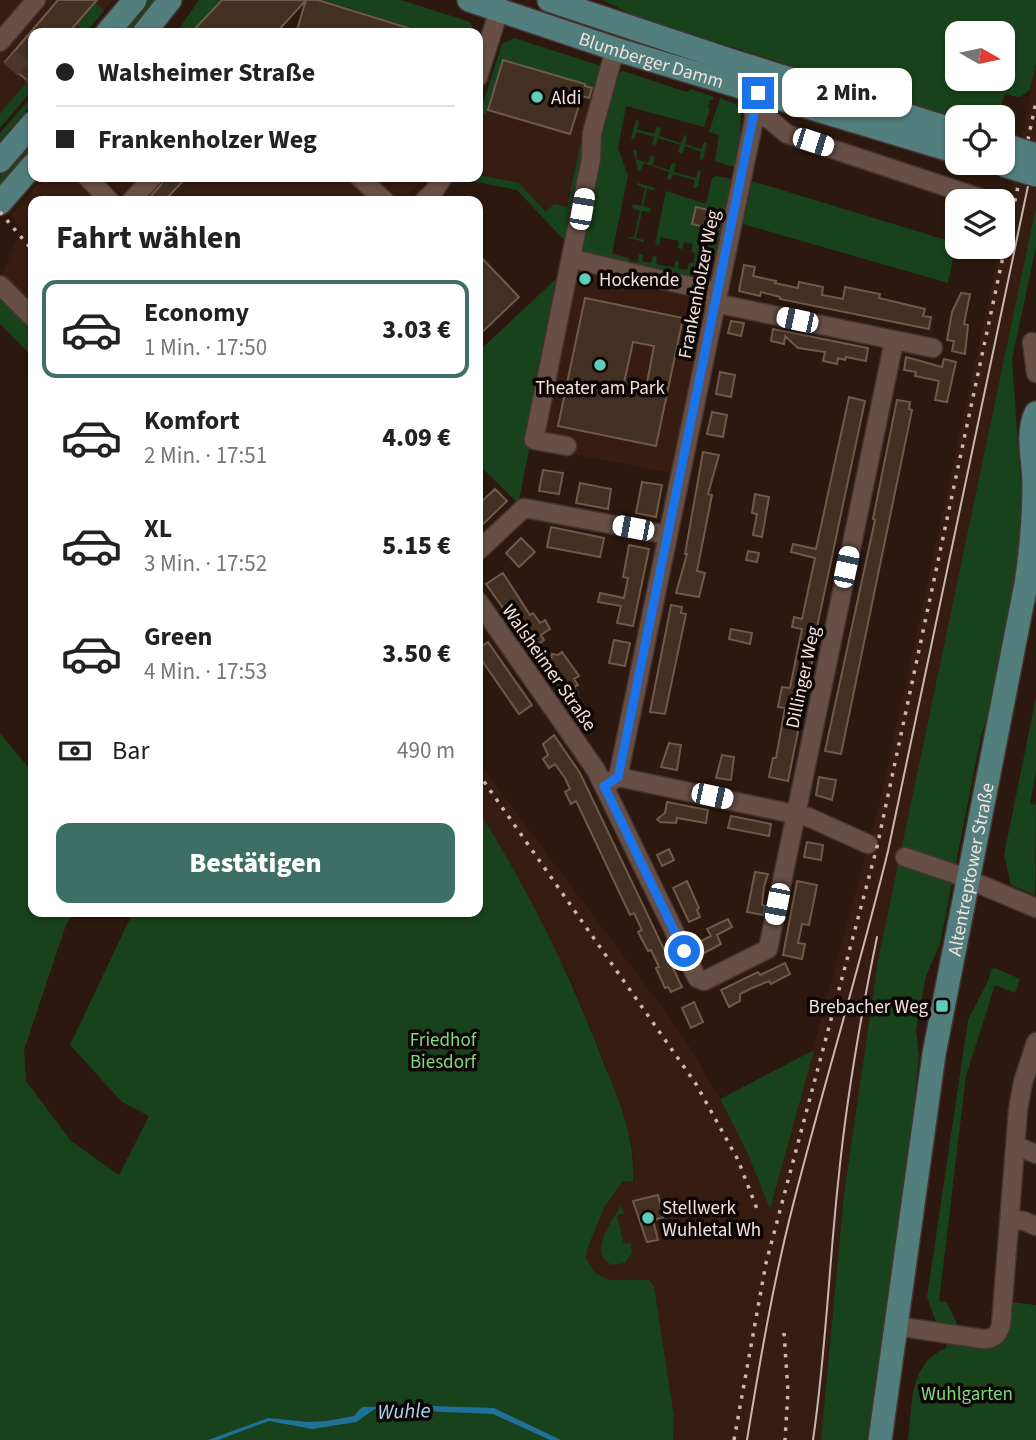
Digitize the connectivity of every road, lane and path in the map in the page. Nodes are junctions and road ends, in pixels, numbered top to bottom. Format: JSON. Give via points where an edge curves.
{"nodes":[{"id":1,"x":36,"y":0,"type":"edge"},
{"id":2,"x":135,"y":0,"type":"edge"},
{"id":3,"x":170,"y":0,"type":"edge"},
{"id":4,"x":469,"y":0,"type":"edge"},
{"id":5,"x":557,"y":3,"type":"edge"},
{"id":6,"x":499,"y":10,"type":"junction"},
{"id":7,"x":111,"y":28,"type":"edge"},
{"id":8,"x":148,"y":28,"type":"edge"},
{"id":9,"x":3,"y":49,"type":"edge"},
{"id":10,"x":615,"y":50,"type":"junction"},
{"id":11,"x":483,"y":61,"type":"edge"},
{"id":12,"x":759,"y":93,"type":"junction"},
{"id":13,"x":28,"y":129,"type":"edge"},
{"id":14,"x":945,"y":129,"type":"edge"},
{"id":15,"x":945,"y":148,"type":"edge"},
{"id":16,"x":1015,"y":155,"type":"edge"},
{"id":17,"x":1036,"y":155,"type":"edge"},
{"id":18,"x":0,"y":161,"type":"edge"},
{"id":19,"x":1015,"y":163,"type":"edge"},
{"id":20,"x":28,"y":171,"type":"edge"},
{"id":21,"x":1036,"y":175,"type":"edge"},
{"id":22,"x":92,"y":182,"type":"edge"},
{"id":23,"x":148,"y":182,"type":"edge"},
{"id":24,"x":364,"y":182,"type":"edge"},
{"id":25,"x":440,"y":182,"type":"edge"},
{"id":26,"x":953,"y":189,"type":"edge"},
{"id":27,"x":105,"y":196,"type":"edge"},
{"id":28,"x":136,"y":196,"type":"edge"},
{"id":29,"x":380,"y":196,"type":"edge"},
{"id":30,"x":429,"y":196,"type":"edge"},
{"id":31,"x":0,"y":202,"type":"edge"},
{"id":32,"x":573,"y":259,"type":"junction"},
{"id":33,"x":0,"y":285,"type":"edge"},
{"id":34,"x":717,"y":297,"type":"junction"},
{"id":35,"x":28,"y":313,"type":"edge"},
{"id":36,"x":894,"y":341,"type":"junction"},
{"id":37,"x":1032,"y":342,"type":"dead end"},
{"id":38,"x":933,"y":348,"type":"dead end"},
{"id":39,"x":1036,"y":373,"type":"edge"},
{"id":40,"x":1036,"y":413,"type":"edge"},
{"id":41,"x":566,"y":446,"type":"dead end"},
{"id":42,"x":668,"y":535,"type":"junction"},
{"id":43,"x":483,"y":546,"type":"edge"},
{"id":44,"x":1036,"y":604,"type":"edge"},
{"id":45,"x":483,"y":608,"type":"edge"},
{"id":46,"x":611,"y":781,"type":"junction"},
{"id":47,"x":795,"y":814,"type":"junction"},
{"id":48,"x":868,"y":844,"type":"dead end"},
{"id":49,"x":905,"y":857,"type":"dead end"},
{"id":50,"x":974,"y":882,"type":"junction"},
{"id":51,"x":1036,"y":908,"type":"edge"},
{"id":52,"x":700,"y":981,"type":"joint"},
{"id":53,"x":1036,"y":1042,"type":"edge"},
{"id":54,"x":1016,"y":1146,"type":"junction"},
{"id":55,"x":1036,"y":1154,"type":"edge"},
{"id":56,"x":1010,"y":1219,"type":"junction"},
{"id":57,"x":1036,"y":1226,"type":"edge"},
{"id":58,"x":901,"y":1327,"type":"junction"},
{"id":59,"x":880,"y":1440,"type":"edge"},
{"id":60,"x":892,"y":1440,"type":"edge"}],
"edges":[{"from":1,"to":9,"type":"street"},
{"from":2,"to":7,"type":"main road"},
{"from":3,"to":8,"type":"main road"},
{"from":4,"to":6,"type":"main road","name":"Blumberger Damm"},
{"from":5,"to":6,"type":"main road","name":"Blumberger Damm","via":[[507,4]]},
{"from":5,"to":12,"type":"main road","name":"Blumberger Damm"},
{"from":6,"to":10,"type":"main road","name":"Blumberger Damm"},
{"from":6,"to":11,"type":"street"},
{"from":10,"to":12,"type":"main road","name":"Blumberger Damm"},
{"from":10,"to":32,"type":"street","via":[[592,133]]},
{"from":12,"to":14,"type":"main road","name":"Blumberger Damm"},
{"from":12,"to":15,"type":"main road","name":"Blumberger Damm"},
{"from":12,"to":26,"type":"street","via":[[769,119],[787,134]]},
{"from":12,"to":34,"type":"street","name":"Frankenholzer Weg"},
{"from":13,"to":18,"type":"main road"},
{"from":16,"to":17,"type":"main road","bridge":true},
{"from":19,"to":21,"type":"main road","bridge":true},
{"from":20,"to":31,"type":"main road"},
{"from":22,"to":27,"type":"street"},
{"from":23,"to":28,"type":"street"},
{"from":24,"to":29,"type":"street"},
{"from":25,"to":30,"type":"street"},
{"from":32,"to":34,"type":"street"},
{"from":32,"to":41,"type":"street","via":[[534,440]]},
{"from":33,"to":35,"type":"street"},
{"from":34,"to":36,"type":"street"},
{"from":34,"to":42,"type":"street","name":"Frankenholzer Weg"},
{"from":36,"to":38,"type":"street"},
{"from":36,"to":47,"type":"street","name":"Dillinger Weg"},
{"from":37,"to":39,"type":"street"},
{"from":40,"to":50,"type":"main road","name":"Altentreptower Straße","via":[[1031,431],[1033,521],[1026,584]]},
{"from":42,"to":43,"type":"street","via":[[523,508]]},
{"from":42,"to":46,"type":"street","name":"Frankenholzer Weg"},
{"from":44,"to":50,"type":"main road","name":"Altentreptower Straße"},
{"from":45,"to":46,"type":"street","name":"Walsheimer Straße","via":[[596,770]]},
{"from":46,"to":47,"type":"street"},
{"from":46,"to":52,"type":"street","name":"Walsheimer Straße"},
{"from":47,"to":48,"type":"street"},
{"from":47,"to":52,"type":"street","name":"Dillinger Weg","via":[[768,949]]},
{"from":49,"to":50,"type":"street"},
{"from":50,"to":51,"type":"street"},
{"from":50,"to":58,"type":"main road","name":"Altentreptower Straße","via":[[933,1054]]},
{"from":53,"to":54,"type":"street","via":[[1023,1082]]},
{"from":54,"to":55,"type":"street"},
{"from":54,"to":56,"type":"street"},
{"from":56,"to":57,"type":"street"},
{"from":56,"to":58,"type":"street","via":[[998,1333],[983,1339]]},
{"from":58,"to":59,"type":"main road","name":"Altentreptower Straße"},
{"from":58,"to":60,"type":"main road","name":"Altentreptower Straße"}]}
